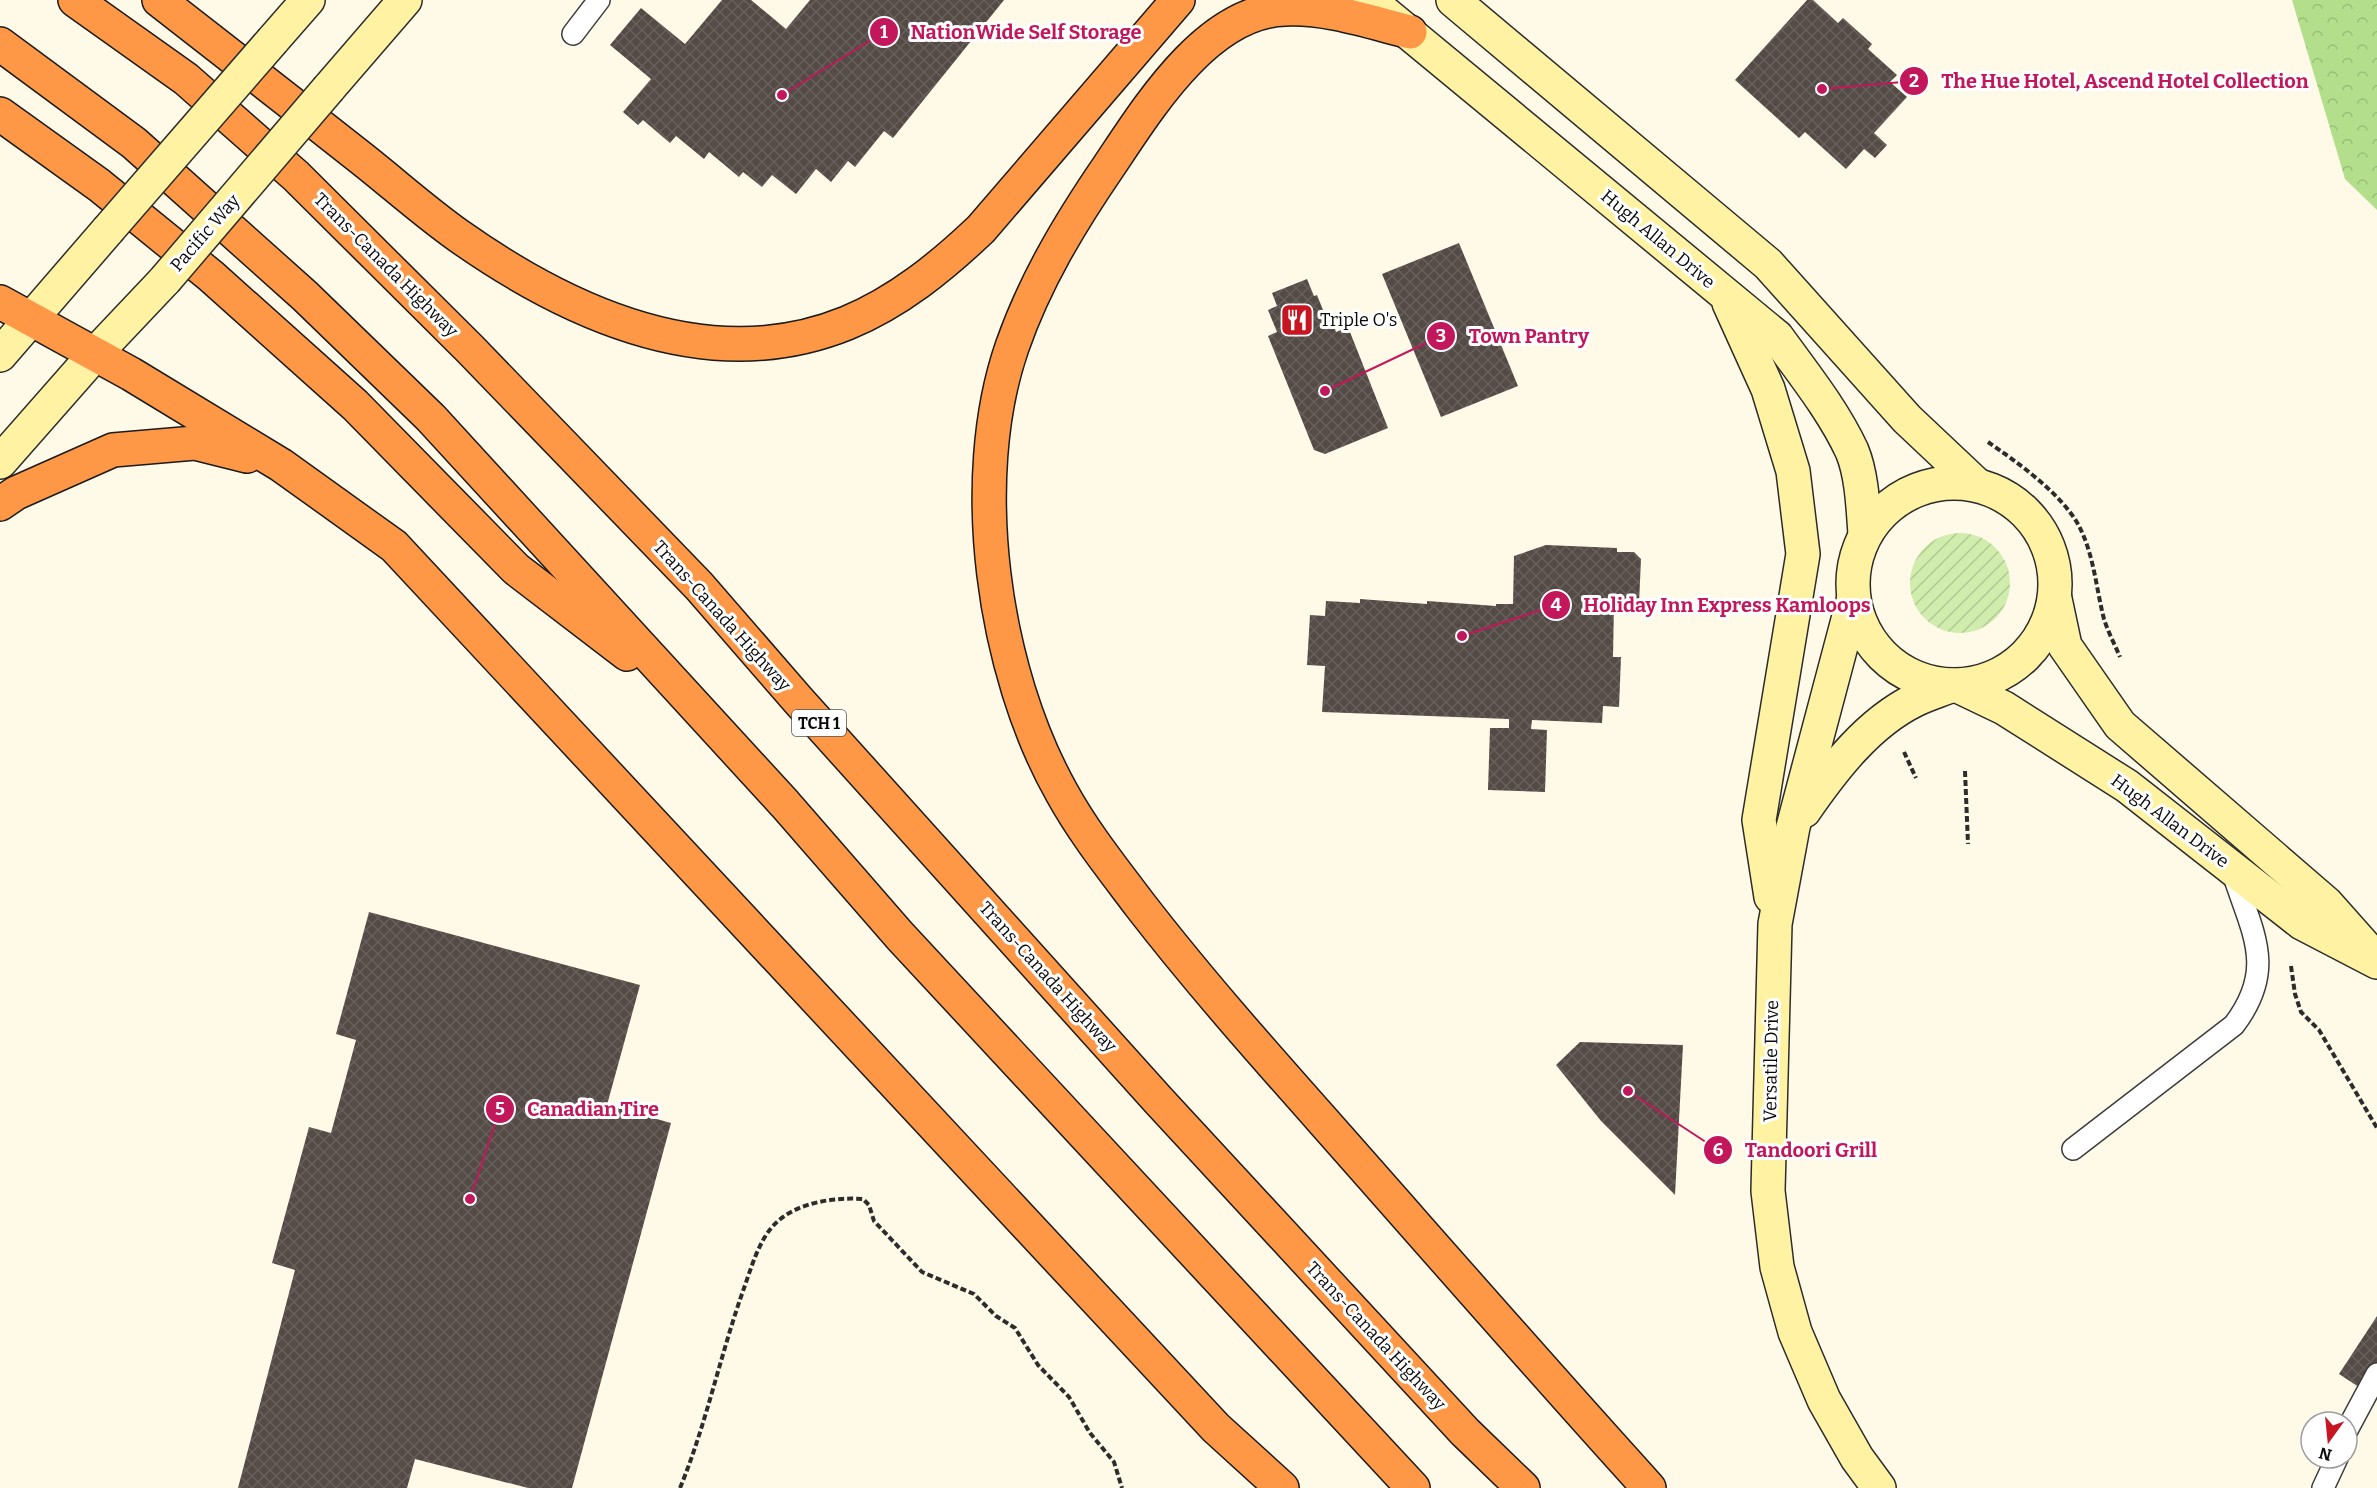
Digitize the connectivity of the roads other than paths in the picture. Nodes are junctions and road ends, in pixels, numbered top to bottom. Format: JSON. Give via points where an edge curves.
{"nodes":[{"id":1,"x":75,"y":0,"type":"edge"},
{"id":2,"x":159,"y":0,"type":"edge"},
{"id":3,"x":308,"y":0,"type":"edge"},
{"id":4,"x":405,"y":0,"type":"edge"},
{"id":5,"x":598,"y":0,"type":"edge"},
{"id":6,"x":1159,"y":0,"type":"edge"},
{"id":7,"x":1178,"y":0,"type":"edge"},
{"id":8,"x":1370,"y":0,"type":"edge"},
{"id":9,"x":1453,"y":0,"type":"edge"},
{"id":10,"x":1410,"y":33,"type":"junction"},
{"id":11,"x":573,"y":34,"type":"dead end"},
{"id":12,"x":0,"y":44,"type":"edge"},
{"id":13,"x":1131,"y":53,"type":"junction"},
{"id":14,"x":0,"y":114,"type":"edge"},
{"id":15,"x":1726,"y":296,"type":"junction"},
{"id":16,"x":0,"y":302,"type":"edge"},
{"id":17,"x":31,"y":321,"type":"junction"},
{"id":18,"x":94,"y":354,"type":"junction"},
{"id":19,"x":0,"y":355,"type":"edge"},
{"id":20,"x":0,"y":462,"type":"edge"},
{"id":21,"x":281,"y":465,"type":"junction"},
{"id":22,"x":1977,"y":485,"type":"junction"},
{"id":23,"x":0,"y":504,"type":"edge"},
{"id":24,"x":1865,"y":534,"type":"junction"},
{"id":25,"x":2055,"y":598,"type":"junction"},
{"id":26,"x":1853,"y":601,"type":"junction"},
{"id":27,"x":1956,"y":685,"type":"junction"},
{"id":28,"x":696,"y":706,"type":"junction"},
{"id":29,"x":1793,"y":826,"type":"junction"},
{"id":30,"x":2231,"y":866,"type":"junction"},
{"id":31,"x":1775,"y":924,"type":"junction"},
{"id":32,"x":2377,"y":961,"type":"edge"},
{"id":33,"x":2073,"y":1149,"type":"dead end"},
{"id":34,"x":2377,"y":1374,"type":"edge"},
{"id":35,"x":2358,"y":1410,"type":"edge"},
{"id":36,"x":2331,"y":1470,"type":"edge"},
{"id":37,"x":1282,"y":1488,"type":"edge"},
{"id":38,"x":1413,"y":1488,"type":"edge"},
{"id":39,"x":1523,"y":1488,"type":"edge"},
{"id":40,"x":1649,"y":1488,"type":"edge"},
{"id":41,"x":1879,"y":1488,"type":"edge"},
{"id":42,"x":2323,"y":1488,"type":"edge"}],
"edges":[{"from":1,"to":39,"type":"highway","name":"Trans-Canada Highway","number":"TCH 1","via":[[186,79],[296,176],[470,349],[699,586],[1159,1101],[1457,1424]]},
{"from":2,"to":13,"type":"highway","via":[[458,235],[542,289],[630,327],[681,340],[728,343],[762,344],[848,323],[947,262],[981,230]]},
{"from":3,"to":17,"type":"main road","bridge":true},
{"from":4,"to":18,"type":"main road","name":"Pacific Way","bridge":true,"via":[[165,280]]},
{"from":5,"to":11,"type":"lane"},
{"from":6,"to":13,"type":"highway"},
{"from":7,"to":13,"type":"highway"},
{"from":8,"to":10,"type":"main road","name":"Hugh Allan Drive"},
{"from":9,"to":22,"type":"main road","via":[[1768,264],[1907,419]]},
{"from":10,"to":15,"type":"main road","name":"Hugh Allan Drive"},
{"from":10,"to":40,"type":"highway","via":[[1319,12],[1282,8],[1250,17],[1206,40],[1119,150],[1035,286],[1010,351],[996,409],[990,467],[995,588],[1002,628],[1032,732],[1061,792],[1092,843],[1196,978]]},
{"from":12,"to":28,"type":"highway","via":[[134,143],[305,296],[431,418]]},
{"from":14,"to":28,"type":"highway","via":[[99,185],[211,276],[355,405],[516,569]]},
{"from":15,"to":24,"type":"main road","name":"Hugh Allan Drive","via":[[1777,338],[1819,394],[1852,452]]},
{"from":15,"to":31,"type":"main road","via":[[1768,389],[1793,471],[1803,554],[1758,820]]},
{"from":16,"to":17,"type":"highway"},
{"from":17,"to":18,"type":"highway"},
{"from":17,"to":19,"type":"main road"},
{"from":18,"to":20,"type":"main road","name":"Pacific Way"},
{"from":18,"to":21,"type":"highway"},
{"from":21,"to":23,"type":"highway","via":[[195,443],[113,450],[16,493]]},
{"from":21,"to":37,"type":"highway","via":[[394,546],[1208,1419]]},
{"from":22,"to":24,"type":"main road","via":[[1944,483],[1913,491],[1885,508]]},
{"from":22,"to":25,"type":"main road","via":[[2005,496],[2029,515],[2046,540],[2055,569]]},
{"from":24,"to":26,"type":"main road","via":[[1853,566]]},
{"from":25,"to":27,"type":"main road","via":[[2047,625],[2032,649],[2011,668],[1986,680]]},
{"from":25,"to":32,"type":"main road","name":"Hugh Allan Drive","via":[[2065,646],[2120,725],[2326,903]]},
{"from":26,"to":27,"type":"main road","via":[[1862,629],[1879,653],[1902,671],[1929,683]]},
{"from":26,"to":29,"type":"main road","name":"Versatile Drive"},
{"from":27,"to":29,"type":"main road","name":"Versatile Drive","via":[[1913,701],[1879,725],[1846,755]]},
{"from":27,"to":30,"type":"main road","name":"Hugh Allan Drive","via":[[2004,708],[2127,786]]},
{"from":28,"to":38,"type":"highway","via":[[900,936]]},
{"from":29,"to":31,"type":"main road","name":"Versatile Drive"},
{"from":30,"to":32,"type":"main road","name":"Hugh Allan Drive","via":[[2302,923]]},
{"from":30,"to":33,"type":"lane","via":[[2257,946],[2257,987],[2248,1008],[2234,1025]]},
{"from":31,"to":41,"type":"main road","name":"Versatile Drive","via":[[1768,1191],[1777,1267],[1795,1332],[1824,1400]]},
{"from":34,"to":35,"type":"lane"},
{"from":36,"to":42,"type":"lane"}]}
